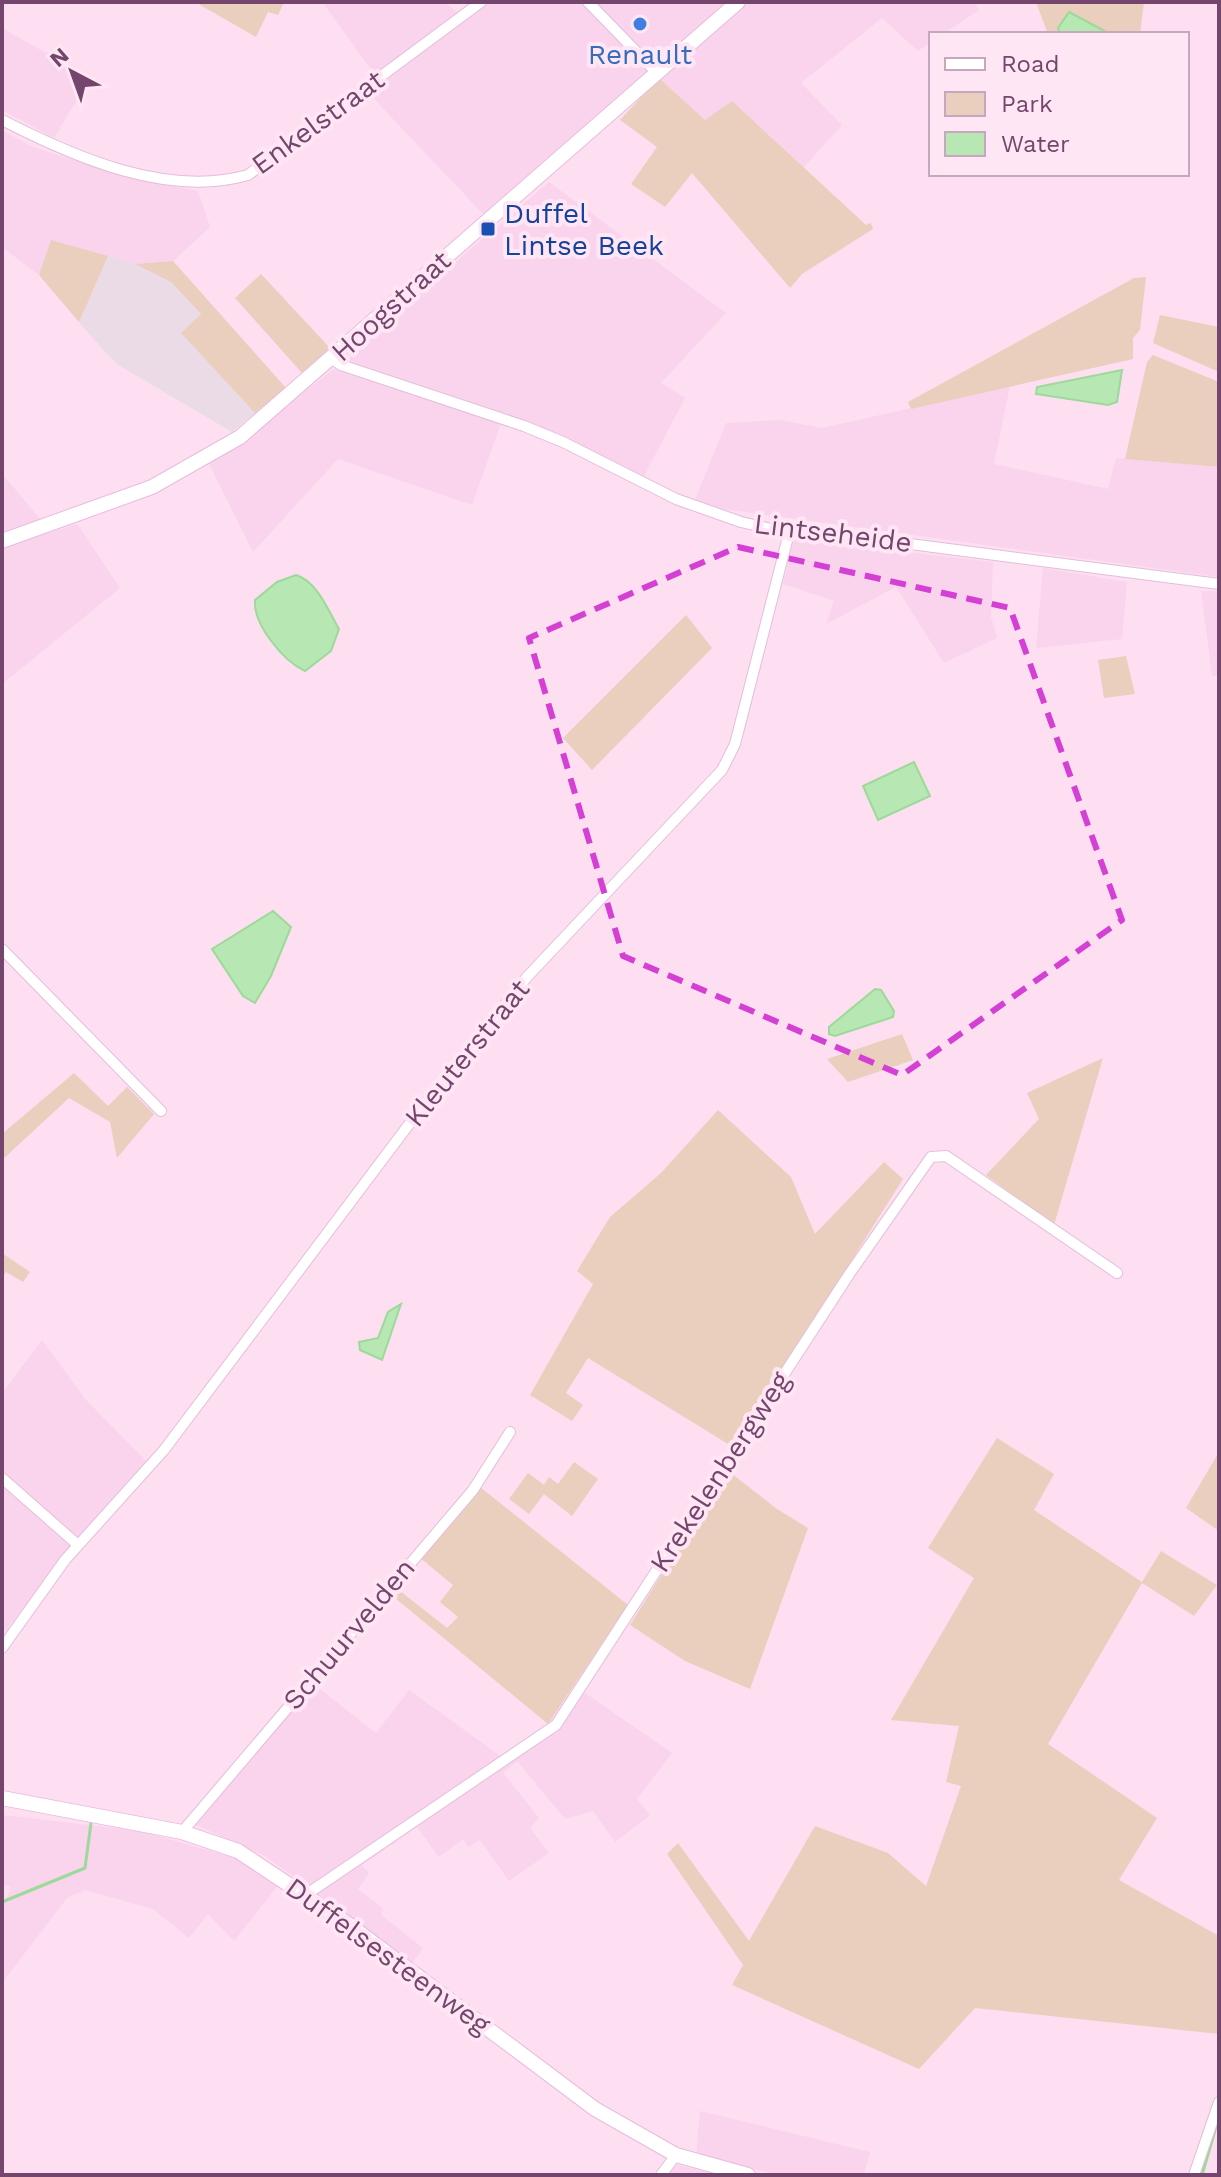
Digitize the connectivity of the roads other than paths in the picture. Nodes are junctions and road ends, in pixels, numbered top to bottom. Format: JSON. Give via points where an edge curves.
{"nodes":[{"id":1,"x":481,"y":2,"type":"edge"},
{"id":2,"x":588,"y":2,"type":"edge"},
{"id":3,"x":738,"y":2,"type":"edge"},
{"id":4,"x":657,"y":73,"type":"junction"},
{"id":5,"x":2,"y":120,"type":"edge"},
{"id":6,"x":332,"y":359,"type":"junction"},
{"id":7,"x":789,"y":533,"type":"junction"},
{"id":8,"x":2,"y":541,"type":"edge"},
{"id":9,"x":1219,"y":584,"type":"edge"},
{"id":10,"x":2,"y":949,"type":"edge"},
{"id":11,"x":161,"y":1111,"type":"dead end"},
{"id":12,"x":1117,"y":1273,"type":"dead end"},
{"id":13,"x":510,"y":1432,"type":"dead end"},
{"id":14,"x":2,"y":1478,"type":"edge"},
{"id":15,"x":78,"y":1545,"type":"junction"},
{"id":16,"x":2,"y":1648,"type":"edge"},
{"id":17,"x":2,"y":1798,"type":"edge"},
{"id":18,"x":182,"y":1832,"type":"junction"},
{"id":19,"x":307,"y":1894,"type":"junction"},
{"id":20,"x":1219,"y":2102,"type":"edge"},
{"id":21,"x":676,"y":2155,"type":"junction"},
{"id":22,"x":661,"y":2175,"type":"edge"},
{"id":23,"x":748,"y":2175,"type":"edge"},
{"id":24,"x":1194,"y":2175,"type":"edge"}],
"edges":[{"from":1,"to":5,"type":"street","name":"Enkelstraat","via":[[248,175],[232,179],[209,184],[166,180],[47,143]]},
{"from":2,"to":4,"type":"street"},
{"from":3,"to":4,"type":"street","name":"Hoogstraat"},
{"from":4,"to":6,"type":"street","name":"Hoogstraat"},
{"from":6,"to":7,"type":"street","name":"Lintseheide","via":[[563,442],[676,499]]},
{"from":6,"to":8,"type":"street","name":"Hoogstraat","via":[[255,426],[181,473]]},
{"from":7,"to":9,"type":"street","name":"Lintseheide"},
{"from":7,"to":15,"type":"street","name":"Kleuterstraat","via":[[735,744],[722,770],[527,977],[164,1450]]},
{"from":10,"to":11,"type":"street"},
{"from":12,"to":19,"type":"street","name":"Krekelenbergweg","via":[[946,1156],[931,1157],[556,1725]]},
{"from":13,"to":18,"type":"street","name":"Schuurvelden","via":[[473,1490]]},
{"from":14,"to":15,"type":"street"},
{"from":15,"to":16,"type":"street","name":"Kleuterstraat"},
{"from":17,"to":18,"type":"street","name":"Duffelsesteenweg"},
{"from":18,"to":19,"type":"street","name":"Duffelsesteenweg","via":[[238,1851]]},
{"from":19,"to":21,"type":"street","name":"Duffelsesteenweg","via":[[595,2109]]},
{"from":20,"to":24,"type":"street"},
{"from":21,"to":22,"type":"street"},
{"from":21,"to":23,"type":"street","name":"Duffelsesteenweg"}]}
